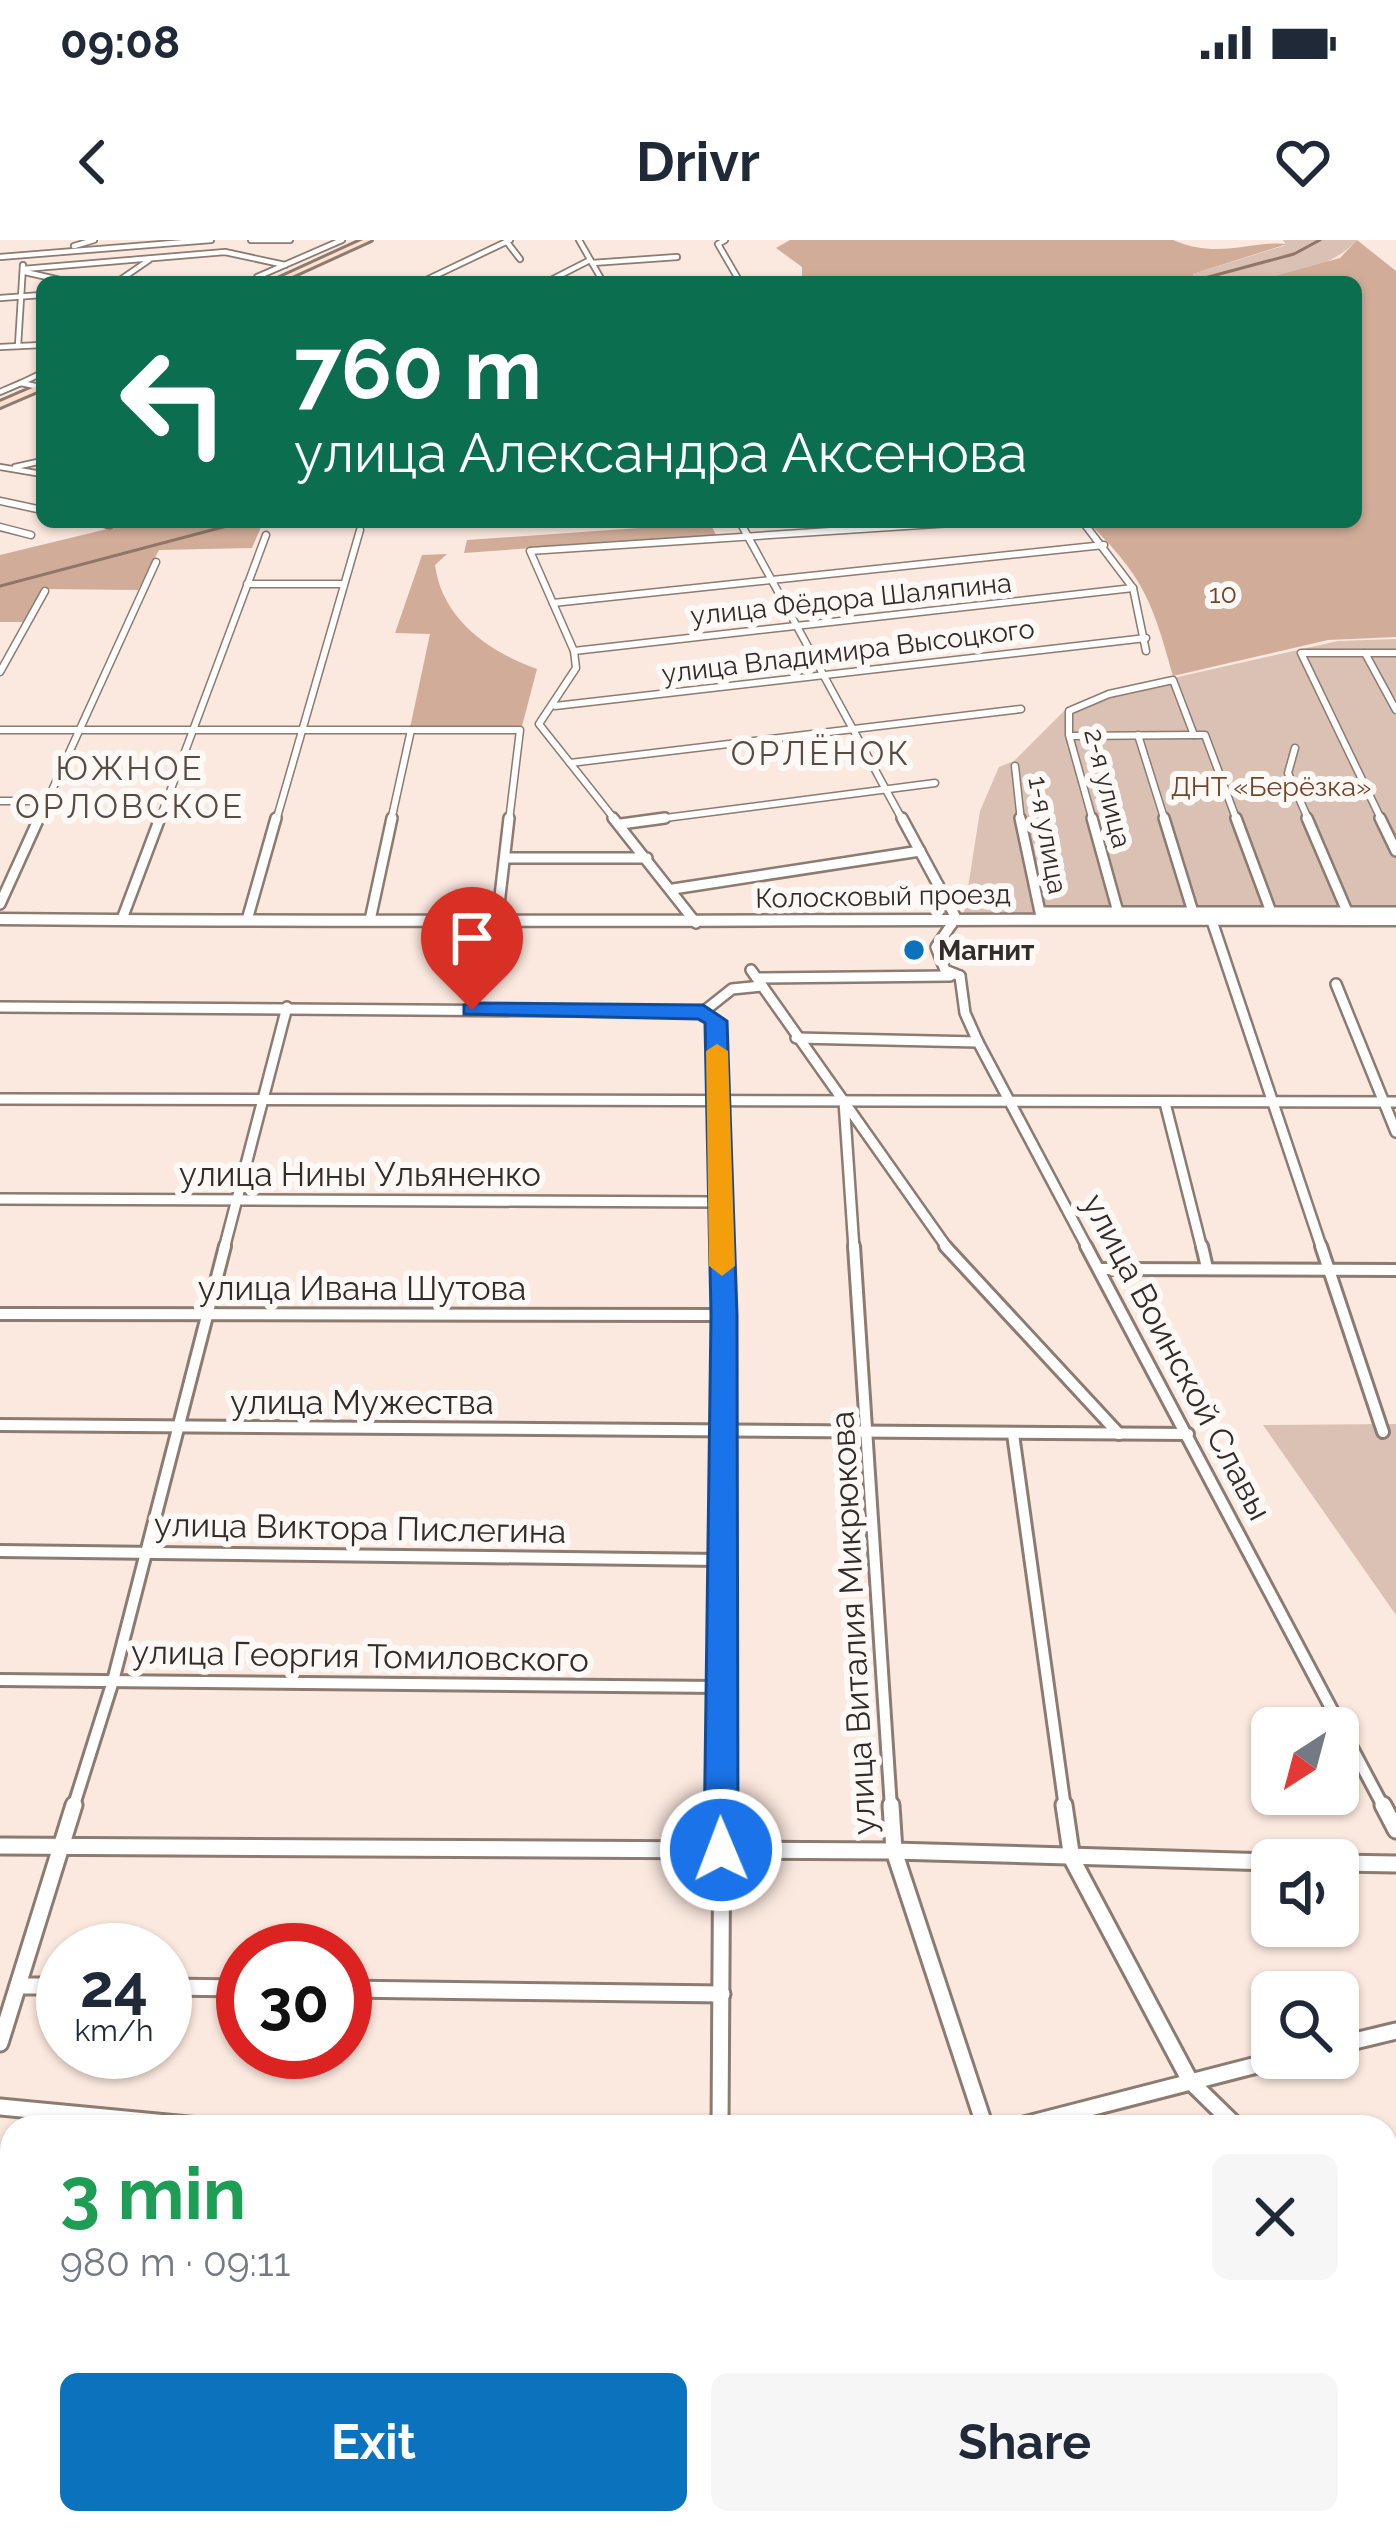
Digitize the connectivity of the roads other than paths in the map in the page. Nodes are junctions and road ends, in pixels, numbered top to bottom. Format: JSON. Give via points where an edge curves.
{"nodes":[{"id":1,"x":45,"y":240,"type":"edge"},
{"id":2,"x":94,"y":240,"type":"edge"},
{"id":3,"x":211,"y":240,"type":"edge"},
{"id":4,"x":251,"y":240,"type":"edge"},
{"id":5,"x":290,"y":240,"type":"edge"},
{"id":6,"x":342,"y":240,"type":"edge"},
{"id":7,"x":368,"y":240,"type":"edge"},
{"id":8,"x":579,"y":240,"type":"edge"},
{"id":9,"x":725,"y":240,"type":"edge"},
{"id":10,"x":509,"y":241,"type":"edge"},
{"id":11,"x":176,"y":243,"type":"edge"},
{"id":12,"x":56,"y":251,"type":"junction"},
{"id":13,"x":24,"y":255,"type":"junction"},
{"id":14,"x":0,"y":257,"type":"edge"},
{"id":15,"x":677,"y":257,"type":"dead end"},
{"id":16,"x":152,"y":258,"type":"junction"},
{"id":17,"x":520,"y":259,"type":"dead end"},
{"id":18,"x":591,"y":262,"type":"junction"},
{"id":19,"x":285,"y":265,"type":"junction"},
{"id":20,"x":23,"y":270,"type":"junction"},
{"id":21,"x":46,"y":276,"type":"edge"},
{"id":22,"x":126,"y":276,"type":"edge"},
{"id":23,"x":261,"y":276,"type":"edge"},
{"id":24,"x":287,"y":276,"type":"edge"},
{"id":25,"x":435,"y":276,"type":"edge"},
{"id":26,"x":560,"y":276,"type":"edge"},
{"id":27,"x":599,"y":276,"type":"edge"},
{"id":28,"x":741,"y":276,"type":"edge"},
{"id":29,"x":36,"y":296,"type":"edge"},
{"id":30,"x":21,"y":297,"type":"junction"},
{"id":31,"x":0,"y":298,"type":"edge"},
{"id":32,"x":36,"y":345,"type":"edge"},
{"id":33,"x":19,"y":346,"type":"junction"},
{"id":34,"x":0,"y":347,"type":"edge"},
{"id":35,"x":36,"y":376,"type":"edge"},
{"id":36,"x":21,"y":383,"type":"junction"},
{"id":37,"x":36,"y":386,"type":"edge"},
{"id":38,"x":36,"y":389,"type":"edge"},
{"id":39,"x":0,"y":392,"type":"edge"},
{"id":40,"x":0,"y":405,"type":"edge"},
{"id":41,"x":36,"y":462,"type":"edge"},
{"id":42,"x":0,"y":467,"type":"edge"},
{"id":43,"x":12,"y":468,"type":"junction"},
{"id":44,"x":36,"y":472,"type":"edge"},
{"id":45,"x":0,"y":501,"type":"edge"},
{"id":46,"x":36,"y":509,"type":"edge"},
{"id":47,"x":0,"y":527,"type":"edge"},
{"id":48,"x":743,"y":528,"type":"edge"},
{"id":49,"x":872,"y":528,"type":"edge"},
{"id":50,"x":1088,"y":528,"type":"edge"},
{"id":51,"x":360,"y":530,"type":"dead end"},
{"id":52,"x":31,"y":535,"type":"dead end"},
{"id":53,"x":266,"y":536,"type":"dead end"},
{"id":54,"x":746,"y":536,"type":"junction"},
{"id":55,"x":1104,"y":545,"type":"junction"},
{"id":56,"x":156,"y":562,"type":"dead end"},
{"id":57,"x":770,"y":580,"type":"junction"},
{"id":58,"x":247,"y":584,"type":"junction"},
{"id":59,"x":342,"y":584,"type":"junction"},
{"id":60,"x":1133,"y":589,"type":"junction"},
{"id":61,"x":45,"y":591,"type":"dead end"},
{"id":62,"x":553,"y":603,"type":"junction"},
{"id":63,"x":797,"y":626,"type":"junction"},
{"id":64,"x":1146,"y":638,"type":"junction"},
{"id":65,"x":574,"y":651,"type":"junction"},
{"id":66,"x":1146,"y":651,"type":"dead end"},
{"id":67,"x":1365,"y":653,"type":"junction"},
{"id":68,"x":1396,"y":653,"type":"edge"},
{"id":69,"x":0,"y":672,"type":"edge"},
{"id":70,"x":826,"y":675,"type":"junction"},
{"id":71,"x":555,"y":706,"type":"junction"},
{"id":72,"x":1021,"y":709,"type":"dead end"},
{"id":73,"x":1396,"y":710,"type":"edge"},
{"id":74,"x":853,"y":728,"type":"junction"},
{"id":75,"x":81,"y":729,"type":"junction"},
{"id":76,"x":191,"y":729,"type":"junction"},
{"id":77,"x":301,"y":729,"type":"junction"},
{"id":78,"x":0,"y":730,"type":"edge"},
{"id":79,"x":412,"y":730,"type":"junction"},
{"id":80,"x":1138,"y":735,"type":"junction"},
{"id":81,"x":1194,"y":735,"type":"junction"},
{"id":82,"x":1070,"y":736,"type":"junction"},
{"id":83,"x":1295,"y":748,"type":"dead end"},
{"id":84,"x":570,"y":763,"type":"junction"},
{"id":85,"x":1015,"y":766,"type":"dead end"},
{"id":86,"x":935,"y":783,"type":"dead end"},
{"id":87,"x":887,"y":788,"type":"junction"},
{"id":88,"x":0,"y":801,"type":"edge"},
{"id":89,"x":46,"y":801,"type":"junction"},
{"id":90,"x":622,"y":824,"type":"junction"},
{"id":91,"x":1396,"y":850,"type":"edge"},
{"id":92,"x":920,"y":851,"type":"junction"},
{"id":93,"x":505,"y":858,"type":"junction"},
{"id":94,"x":646,"y":858,"type":"junction"},
{"id":95,"x":673,"y":889,"type":"junction"},
{"id":96,"x":0,"y":904,"type":"edge"},
{"id":97,"x":1118,"y":911,"type":"junction"},
{"id":98,"x":1193,"y":912,"type":"junction"},
{"id":99,"x":1271,"y":912,"type":"junction"},
{"id":100,"x":1349,"y":916,"type":"junction"},
{"id":101,"x":1396,"y":916,"type":"edge"},
{"id":102,"x":956,"y":918,"type":"junction"},
{"id":103,"x":1211,"y":918,"type":"junction"},
{"id":104,"x":122,"y":919,"type":"junction"},
{"id":105,"x":0,"y":920,"type":"edge"},
{"id":106,"x":248,"y":920,"type":"junction"},
{"id":107,"x":370,"y":920,"type":"junction"},
{"id":108,"x":497,"y":922,"type":"junction"},
{"id":109,"x":696,"y":922,"type":"junction"},
{"id":110,"x":960,"y":976,"type":"junction"},
{"id":111,"x":758,"y":978,"type":"junction"},
{"id":112,"x":1336,"y":984,"type":"dead end"},
{"id":113,"x":0,"y":1007,"type":"edge"},
{"id":114,"x":287,"y":1007,"type":"junction"},
{"id":115,"x":703,"y":1012,"type":"junction"},
{"id":116,"x":796,"y":1038,"type":"junction"},
{"id":117,"x":978,"y":1042,"type":"junction"},
{"id":118,"x":0,"y":1099,"type":"edge"},
{"id":119,"x":261,"y":1100,"type":"junction"},
{"id":120,"x":844,"y":1101,"type":"junction"},
{"id":121,"x":1271,"y":1101,"type":"junction"},
{"id":122,"x":719,"y":1102,"type":"junction"},
{"id":123,"x":1009,"y":1102,"type":"junction"},
{"id":124,"x":1165,"y":1102,"type":"junction"},
{"id":125,"x":1390,"y":1102,"type":"edge"},
{"id":126,"x":1396,"y":1132,"type":"edge"},
{"id":127,"x":0,"y":1199,"type":"edge"},
{"id":128,"x":235,"y":1201,"type":"junction"},
{"id":129,"x":720,"y":1202,"type":"junction"},
{"id":130,"x":1207,"y":1268,"type":"junction"},
{"id":131,"x":1099,"y":1269,"type":"junction"},
{"id":132,"x":1328,"y":1270,"type":"junction"},
{"id":133,"x":1396,"y":1270,"type":"edge"},
{"id":134,"x":0,"y":1314,"type":"edge"},
{"id":135,"x":724,"y":1315,"type":"junction"},
{"id":136,"x":206,"y":1316,"type":"junction"},
{"id":137,"x":0,"y":1425,"type":"edge"},
{"id":138,"x":176,"y":1428,"type":"junction"},
{"id":139,"x":724,"y":1430,"type":"junction"},
{"id":140,"x":869,"y":1431,"type":"junction"},
{"id":141,"x":1383,"y":1432,"type":"dead end"},
{"id":142,"x":1013,"y":1433,"type":"junction"},
{"id":143,"x":1119,"y":1434,"type":"junction"},
{"id":144,"x":1188,"y":1434,"type":"junction"},
{"id":145,"x":0,"y":1551,"type":"edge"},
{"id":146,"x":146,"y":1552,"type":"junction"},
{"id":147,"x":720,"y":1560,"type":"junction"},
{"id":148,"x":0,"y":1680,"type":"edge"},
{"id":149,"x":113,"y":1681,"type":"junction"},
{"id":150,"x":719,"y":1687,"type":"junction"},
{"id":151,"x":1396,"y":1830,"type":"edge"},
{"id":152,"x":0,"y":1846,"type":"edge"},
{"id":153,"x":64,"y":1846,"type":"junction"},
{"id":154,"x":721,"y":1850,"type":"junction"},
{"id":155,"x":894,"y":1851,"type":"junction"},
{"id":156,"x":1072,"y":1859,"type":"junction"},
{"id":157,"x":1251,"y":1862,"type":"edge"},
{"id":158,"x":1359,"y":1863,"type":"edge"},
{"id":159,"x":1396,"y":1864,"type":"edge"},
{"id":160,"x":18,"y":1986,"type":"junction"},
{"id":161,"x":36,"y":1986,"type":"edge"},
{"id":162,"x":372,"y":1989,"type":"edge"},
{"id":163,"x":722,"y":1994,"type":"junction"},
{"id":164,"x":1396,"y":2031,"type":"edge"},
{"id":165,"x":1359,"y":2040,"type":"edge"},
{"id":166,"x":0,"y":2043,"type":"edge"},
{"id":167,"x":1251,"y":2066,"type":"edge"},
{"id":168,"x":1190,"y":2081,"type":"junction"},
{"id":169,"x":0,"y":2107,"type":"edge"},
{"id":170,"x":82,"y":2115,"type":"edge"},
{"id":171,"x":720,"y":2115,"type":"edge"},
{"id":172,"x":981,"y":2115,"type":"edge"},
{"id":173,"x":1061,"y":2115,"type":"edge"},
{"id":174,"x":1225,"y":2115,"type":"edge"}],
"edges":[{"from":1,"to":12,"type":"street"},
{"from":2,"to":12,"type":"street"},
{"from":3,"to":11,"type":"street"},
{"from":4,"to":5,"type":"street"},
{"from":6,"to":19,"type":"street"},
{"from":7,"to":24,"type":"main road"},
{"from":8,"to":18,"type":"street"},
{"from":9,"to":28,"type":"street","via":[[718,244]]},
{"from":10,"to":17,"type":"street"},
{"from":10,"to":25,"type":"street"},
{"from":11,"to":12,"type":"street"},
{"from":11,"to":16,"type":"street"},
{"from":12,"to":13,"type":"street"},
{"from":13,"to":14,"type":"street"},
{"from":13,"to":20,"type":"street"},
{"from":15,"to":18,"type":"street"},
{"from":16,"to":19,"type":"street","via":[[225,252]]},
{"from":16,"to":20,"type":"street"},
{"from":16,"to":22,"type":"street"},
{"from":18,"to":26,"type":"street"},
{"from":18,"to":27,"type":"street"},
{"from":19,"to":23,"type":"street"},
{"from":20,"to":21,"type":"street"},
{"from":20,"to":30,"type":"street"},
{"from":29,"to":30,"type":"street"},
{"from":30,"to":31,"type":"street"},
{"from":30,"to":33,"type":"street"},
{"from":32,"to":33,"type":"street"},
{"from":33,"to":34,"type":"street"},
{"from":35,"to":36,"type":"street"},
{"from":36,"to":37,"type":"street"},
{"from":36,"to":39,"type":"street"},
{"from":38,"to":40,"type":"main road"},
{"from":41,"to":43,"type":"street"},
{"from":42,"to":43,"type":"street"},
{"from":43,"to":44,"type":"street"},
{"from":45,"to":46,"type":"street"},
{"from":47,"to":52,"type":"street"},
{"from":48,"to":54,"type":"street"},
{"from":49,"to":54,"type":"street"},
{"from":50,"to":55,"type":"street"},
{"from":51,"to":59,"type":"street"},
{"from":53,"to":58,"type":"street"},
{"from":54,"to":57,"type":"street"},
{"from":54,"to":62,"type":"street","via":[[530,551]]},
{"from":55,"to":57,"type":"street"},
{"from":55,"to":60,"type":"street"},
{"from":56,"to":75,"type":"street"},
{"from":57,"to":62,"type":"street"},
{"from":57,"to":63,"type":"street"},
{"from":58,"to":59,"type":"street"},
{"from":58,"to":76,"type":"street"},
{"from":59,"to":77,"type":"street"},
{"from":60,"to":63,"type":"street","name":"улица Фёдора Шаляпина"},
{"from":60,"to":64,"type":"street"},
{"from":61,"to":69,"type":"street"},
{"from":62,"to":65,"type":"street"},
{"from":63,"to":65,"type":"street","name":"улица Фёдора Шаляпина"},
{"from":63,"to":70,"type":"street"},
{"from":64,"to":66,"type":"street"},
{"from":64,"to":70,"type":"street","name":"улица Владимира Высоцкого"},
{"from":65,"to":71,"type":"street","via":[[576,668]]},
{"from":67,"to":68,"type":"street"},
{"from":67,"to":73,"type":"street"},
{"from":67,"to":91,"type":"street","via":[[1301,653]]},
{"from":70,"to":71,"type":"street","name":"улица Владимира Высоцкого"},
{"from":70,"to":74,"type":"street"},
{"from":71,"to":84,"type":"street","via":[[539,724]]},
{"from":72,"to":74,"type":"street"},
{"from":74,"to":84,"type":"street"},
{"from":74,"to":87,"type":"street"},
{"from":75,"to":76,"type":"street"},
{"from":75,"to":78,"type":"street"},
{"from":75,"to":89,"type":"street"},
{"from":76,"to":77,"type":"street"},
{"from":76,"to":104,"type":"street"},
{"from":77,"to":79,"type":"street"},
{"from":77,"to":106,"type":"street"},
{"from":79,"to":93,"type":"street","via":[[520,730]]},
{"from":79,"to":107,"type":"street"},
{"from":80,"to":81,"type":"street"},
{"from":80,"to":82,"type":"street"},
{"from":80,"to":98,"type":"street"},
{"from":81,"to":82,"type":"street","name":"2-я улица","via":[[1173,680],[1069,711]]},
{"from":81,"to":99,"type":"street","via":[[1205,735]]},
{"from":82,"to":97,"type":"street","name":"2-я улица"},
{"from":83,"to":100,"type":"street","via":[[1288,773]]},
{"from":84,"to":90,"type":"street"},
{"from":85,"to":97,"type":"street","name":"1-я улица","via":[[1040,912]]},
{"from":86,"to":87,"type":"street"},
{"from":87,"to":90,"type":"street"},
{"from":87,"to":92,"type":"street"},
{"from":88,"to":89,"type":"street"},
{"from":89,"to":96,"type":"street"},
{"from":90,"to":94,"type":"street"},
{"from":92,"to":95,"type":"street"},
{"from":92,"to":102,"type":"street"},
{"from":93,"to":94,"type":"street"},
{"from":93,"to":108,"type":"street"},
{"from":94,"to":95,"type":"street"},
{"from":95,"to":109,"type":"street"},
{"from":97,"to":98,"type":"street"},
{"from":98,"to":99,"type":"street"},
{"from":99,"to":100,"type":"street"},
{"from":100,"to":101,"type":"street","name":"Колосковый проезд"},
{"from":100,"to":103,"type":"street","name":"Колосковый проезд"},
{"from":102,"to":103,"type":"street","name":"Колосковый проезд"},
{"from":102,"to":109,"type":"street","name":"Колосковый проезд"},
{"from":102,"to":110,"type":"street","name":"улица Воинской Славы","via":[[934,948],[945,970]]},
{"from":103,"to":121,"type":"street"},
{"from":104,"to":105,"type":"street","name":"Колосковый проезд"},
{"from":104,"to":106,"type":"street","name":"Колосковый проезд"},
{"from":106,"to":107,"type":"street","name":"Колосковый проезд"},
{"from":107,"to":108,"type":"street","name":"Колосковый проезд"},
{"from":108,"to":109,"type":"street","name":"Колосковый проезд"},
{"from":110,"to":111,"type":"street"},
{"from":110,"to":117,"type":"street","name":"улица Воинской Славы"},
{"from":111,"to":115,"type":"street"},
{"from":111,"to":116,"type":"street"},
{"from":112,"to":125,"type":"street"},
{"from":113,"to":114,"type":"street"},
{"from":114,"to":115,"type":"street"},
{"from":114,"to":119,"type":"street"},
{"from":115,"to":122,"type":"street","via":[[716,1021]]},
{"from":116,"to":117,"type":"street"},
{"from":116,"to":120,"type":"street"},
{"from":117,"to":123,"type":"street","name":"улица Воинской Славы"},
{"from":118,"to":119,"type":"street"},
{"from":119,"to":122,"type":"street"},
{"from":119,"to":128,"type":"street"},
{"from":120,"to":122,"type":"street"},
{"from":120,"to":123,"type":"street"},
{"from":120,"to":140,"type":"street","name":"улица Виталия Микрюкова"},
{"from":120,"to":143,"type":"street","via":[[936,1237]]},
{"from":121,"to":124,"type":"street"},
{"from":121,"to":125,"type":"street"},
{"from":121,"to":132,"type":"street"},
{"from":122,"to":129,"type":"street"},
{"from":123,"to":124,"type":"street"},
{"from":123,"to":131,"type":"street","name":"улица Воинской Славы"},
{"from":124,"to":130,"type":"street"},
{"from":125,"to":126,"type":"street"},
{"from":127,"to":128,"type":"street","name":"улица Нины Ульяненко"},
{"from":128,"to":129,"type":"street","name":"улица Нины Ульяненко"},
{"from":128,"to":136,"type":"street"},
{"from":129,"to":135,"type":"street"},
{"from":130,"to":131,"type":"street"},
{"from":130,"to":132,"type":"street"},
{"from":131,"to":144,"type":"street","name":"улица Воинской Славы"},
{"from":132,"to":133,"type":"street"},
{"from":132,"to":141,"type":"street"},
{"from":134,"to":136,"type":"street","name":"улица Ивана Шутова"},
{"from":135,"to":136,"type":"street","name":"улица Ивана Шутова"},
{"from":135,"to":139,"type":"street"},
{"from":136,"to":138,"type":"street"},
{"from":137,"to":138,"type":"street","name":"улица Мужества"},
{"from":138,"to":139,"type":"street","name":"улица Мужества"},
{"from":138,"to":146,"type":"street"},
{"from":139,"to":140,"type":"street","name":"улица Мужества"},
{"from":139,"to":147,"type":"street"},
{"from":140,"to":142,"type":"street","name":"улица Мужества"},
{"from":140,"to":155,"type":"street","name":"улица Виталия Микрюкова"},
{"from":142,"to":143,"type":"street","name":"улица Мужества"},
{"from":142,"to":156,"type":"street"},
{"from":143,"to":144,"type":"street","name":"улица Мужества"},
{"from":144,"to":151,"type":"street","name":"улица Воинской Славы"},
{"from":145,"to":146,"type":"street","name":"улица Виктора Пислегина"},
{"from":146,"to":147,"type":"street","name":"улица Виктора Пислегина"},
{"from":146,"to":149,"type":"street"},
{"from":147,"to":150,"type":"street"},
{"from":148,"to":149,"type":"street","name":"улица Георгия Томиловского"},
{"from":149,"to":150,"type":"street","name":"улица Георгия Томиловского"},
{"from":149,"to":153,"type":"street"},
{"from":150,"to":154,"type":"street"},
{"from":152,"to":153,"type":"street"},
{"from":153,"to":154,"type":"street"},
{"from":153,"to":160,"type":"street"},
{"from":154,"to":155,"type":"street"},
{"from":154,"to":163,"type":"street"},
{"from":155,"to":156,"type":"street"},
{"from":155,"to":172,"type":"street","name":"улица Виталия Микрюкова"},
{"from":156,"to":157,"type":"street"},
{"from":156,"to":168,"type":"street"},
{"from":158,"to":159,"type":"street"},
{"from":160,"to":161,"type":"street"},
{"from":160,"to":166,"type":"street"},
{"from":162,"to":163,"type":"street"},
{"from":163,"to":171,"type":"street"},
{"from":164,"to":165,"type":"street"},
{"from":167,"to":168,"type":"street"},
{"from":168,"to":173,"type":"street"},
{"from":168,"to":174,"type":"street"},
{"from":169,"to":170,"type":"street"}]}
